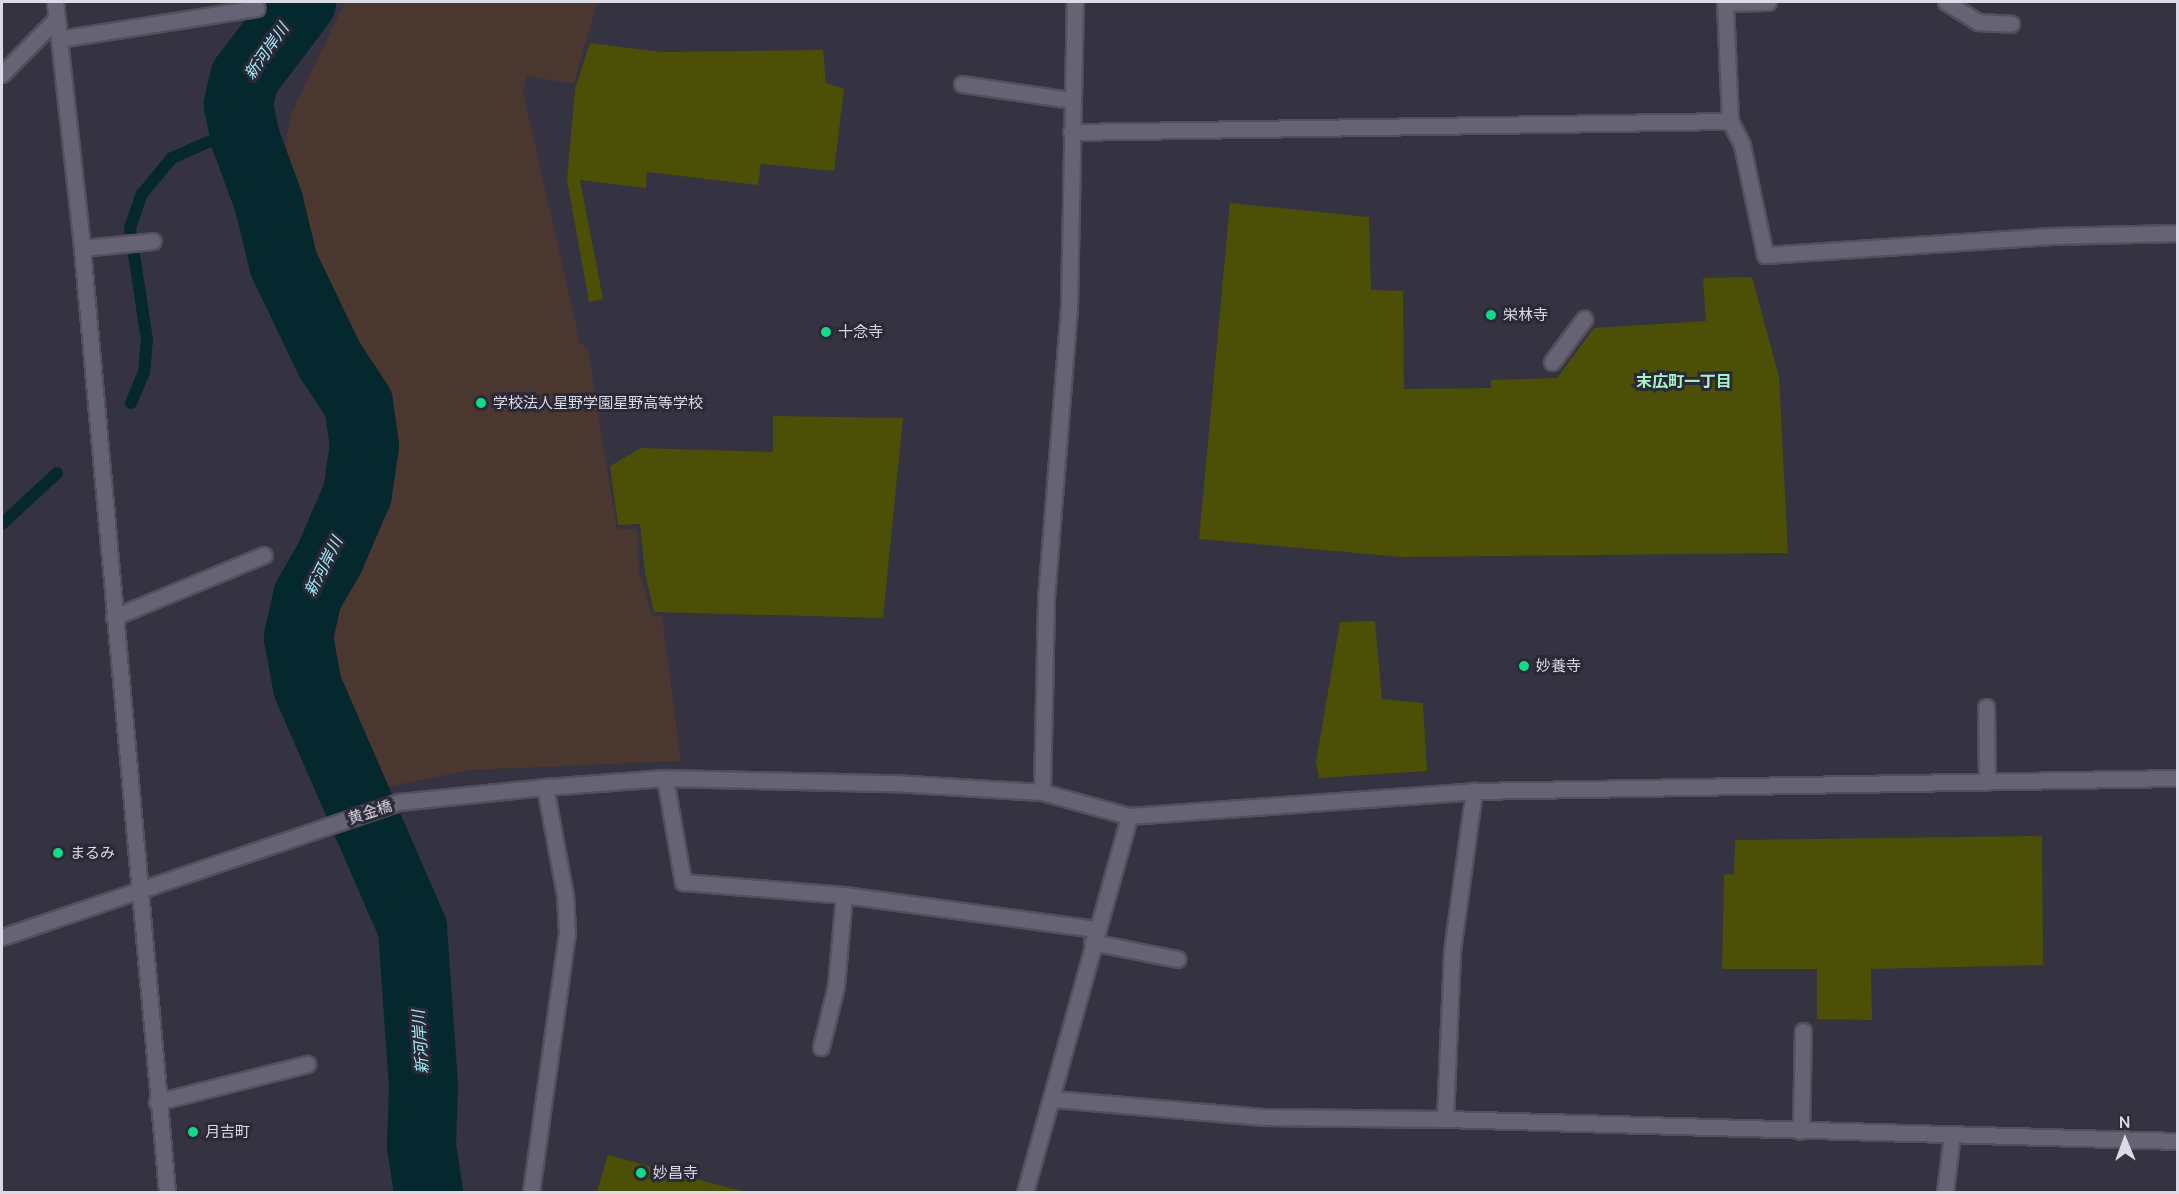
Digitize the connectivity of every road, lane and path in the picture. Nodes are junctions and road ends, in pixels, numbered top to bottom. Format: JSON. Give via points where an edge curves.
{"nodes":[{"id":1,"x":55,"y":2,"type":"edge"},
{"id":2,"x":1075,"y":2,"type":"edge"},
{"id":3,"x":1725,"y":2,"type":"edge"},
{"id":4,"x":1768,"y":2,"type":"edge"},
{"id":5,"x":1946,"y":2,"type":"edge"},
{"id":6,"x":256,"y":8,"type":"dead end"},
{"id":7,"x":57,"y":18,"type":"junction"},
{"id":8,"x":2011,"y":24,"type":"dead end"},
{"id":9,"x":59,"y":39,"type":"junction"},
{"id":10,"x":2,"y":74,"type":"edge"},
{"id":11,"x":962,"y":84,"type":"dead end"},
{"id":12,"x":1071,"y":100,"type":"junction"},
{"id":13,"x":1730,"y":121,"type":"junction"},
{"id":14,"x":1071,"y":132,"type":"junction"},
{"id":15,"x":2178,"y":233,"type":"edge"},
{"id":16,"x":153,"y":242,"type":"dead end"},
{"id":17,"x":81,"y":248,"type":"junction"},
{"id":18,"x":1584,"y":319,"type":"dead end"},
{"id":19,"x":1552,"y":362,"type":"dead end"},
{"id":20,"x":264,"y":555,"type":"dead end"},
{"id":21,"x":114,"y":617,"type":"junction"},
{"id":22,"x":1986,"y":707,"type":"dead end"},
{"id":23,"x":665,"y":778,"type":"junction"},
{"id":24,"x":2178,"y":778,"type":"edge"},
{"id":25,"x":1987,"y":782,"type":"junction"},
{"id":26,"x":545,"y":787,"type":"junction"},
{"id":27,"x":1474,"y":791,"type":"junction"},
{"id":28,"x":1042,"y":792,"type":"junction"},
{"id":29,"x":1129,"y":816,"type":"junction"},
{"id":30,"x":140,"y":893,"type":"junction"},
{"id":31,"x":844,"y":895,"type":"junction"},
{"id":32,"x":1094,"y":935,"type":"junction"},
{"id":33,"x":2,"y":937,"type":"edge"},
{"id":34,"x":1177,"y":959,"type":"dead end"},
{"id":35,"x":1803,"y":1031,"type":"dead end"},
{"id":36,"x":821,"y":1047,"type":"dead end"},
{"id":37,"x":307,"y":1064,"type":"dead end"},
{"id":38,"x":1054,"y":1099,"type":"junction"},
{"id":39,"x":157,"y":1102,"type":"junction"},
{"id":40,"x":1445,"y":1119,"type":"junction"},
{"id":41,"x":1801,"y":1131,"type":"junction"},
{"id":42,"x":1952,"y":1134,"type":"junction"},
{"id":43,"x":2178,"y":1141,"type":"edge"},
{"id":44,"x":167,"y":1192,"type":"edge"},
{"id":45,"x":531,"y":1192,"type":"edge"},
{"id":46,"x":1025,"y":1192,"type":"edge"},
{"id":47,"x":1945,"y":1192,"type":"edge"}],
"edges":[{"from":1,"to":7,"type":"street"},
{"from":2,"to":12,"type":"street"},
{"from":3,"to":4,"type":"street"},
{"from":3,"to":13,"type":"street"},
{"from":5,"to":8,"type":"street","via":[[1978,22]]},
{"from":6,"to":9,"type":"street"},
{"from":7,"to":9,"type":"street"},
{"from":7,"to":10,"type":"street"},
{"from":9,"to":17,"type":"street"},
{"from":11,"to":12,"type":"street"},
{"from":12,"to":14,"type":"street"},
{"from":13,"to":14,"type":"street"},
{"from":13,"to":15,"type":"street","via":[[1742,145],[1765,255]]},
{"from":14,"to":28,"type":"street","via":[[1069,307],[1046,599]]},
{"from":16,"to":17,"type":"street"},
{"from":17,"to":21,"type":"street"},
{"from":18,"to":19,"type":"street"},
{"from":20,"to":21,"type":"street"},
{"from":21,"to":30,"type":"street"},
{"from":22,"to":25,"type":"street"},
{"from":23,"to":26,"type":"street","name":"黄金橋"},
{"from":23,"to":28,"type":"street","name":"黄金橋","via":[[893,783]]},
{"from":23,"to":31,"type":"street","via":[[683,882]]},
{"from":24,"to":25,"type":"street","name":"黄金橋"},
{"from":25,"to":27,"type":"street","name":"黄金橋"},
{"from":26,"to":30,"type":"street","name":"黄金橋","via":[[399,802]]},
{"from":26,"to":45,"type":"street","via":[[566,895],[567,932]]},
{"from":27,"to":29,"type":"street","name":"黄金橋"},
{"from":27,"to":40,"type":"street","via":[[1452,951]]},
{"from":28,"to":29,"type":"street","name":"黄金橋"},
{"from":29,"to":32,"type":"street"},
{"from":30,"to":33,"type":"street","name":"黄金橋"},
{"from":30,"to":39,"type":"street"},
{"from":31,"to":32,"type":"street"},
{"from":31,"to":36,"type":"street","via":[[836,986]]},
{"from":32,"to":34,"type":"street"},
{"from":32,"to":38,"type":"street"},
{"from":35,"to":41,"type":"street"},
{"from":37,"to":39,"type":"street"},
{"from":38,"to":40,"type":"street","via":[[1263,1117]]},
{"from":38,"to":46,"type":"street"},
{"from":39,"to":44,"type":"street"},
{"from":40,"to":41,"type":"street"},
{"from":41,"to":42,"type":"street"},
{"from":42,"to":43,"type":"street"},
{"from":42,"to":47,"type":"street"}]}
